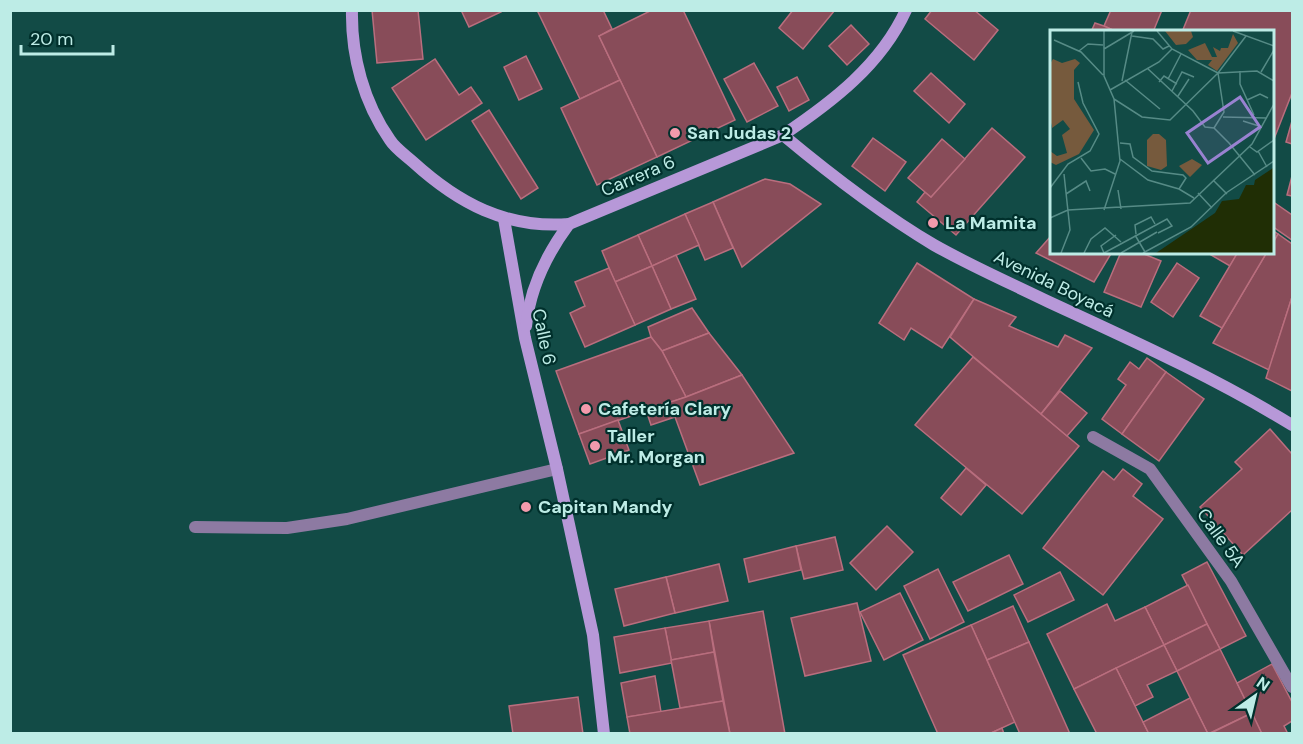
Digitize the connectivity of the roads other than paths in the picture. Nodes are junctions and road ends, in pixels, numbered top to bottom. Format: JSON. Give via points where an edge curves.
{"nodes":[{"id":1,"x":352,"y":10,"type":"edge"},
{"id":2,"x":906,"y":10,"type":"edge"},
{"id":3,"x":783,"y":135,"type":"junction"},
{"id":4,"x":504,"y":219,"type":"junction"},
{"id":5,"x":569,"y":224,"type":"junction"},
{"id":6,"x":525,"y":338,"type":"junction"},
{"id":7,"x":1293,"y":425,"type":"edge"},
{"id":8,"x":1093,"y":437,"type":"dead end"},
{"id":9,"x":558,"y":469,"type":"junction"},
{"id":10,"x":195,"y":527,"type":"dead end"},
{"id":11,"x":1293,"y":687,"type":"edge"},
{"id":12,"x":603,"y":734,"type":"edge"}],
"edges":[{"from":1,"to":4,"type":"street","via":[[365,97],[390,142],[432,179],[469,203]]},
{"from":2,"to":3,"type":"street","name":"Carrera 6","via":[[872,64]]},
{"from":3,"to":5,"type":"street","name":"Carrera 6"},
{"from":3,"to":7,"type":"street","name":"Avenida Boyacá","via":[[866,201],[935,246],[1192,369]]},
{"from":4,"to":5,"type":"street","name":"Carrera 6","via":[[534,225]]},
{"from":4,"to":6,"type":"street","name":"Calle 6"},
{"from":5,"to":6,"type":"street","via":[[542,266]]},
{"from":6,"to":9,"type":"street","name":"Calle 6"},
{"from":8,"to":11,"type":"street","name":"Calle 5A","via":[[1150,469],[1231,581]]},
{"from":9,"to":10,"type":"street","via":[[347,519],[287,528]]},
{"from":9,"to":12,"type":"street","name":"Calle 6","via":[[593,635]]}]}
